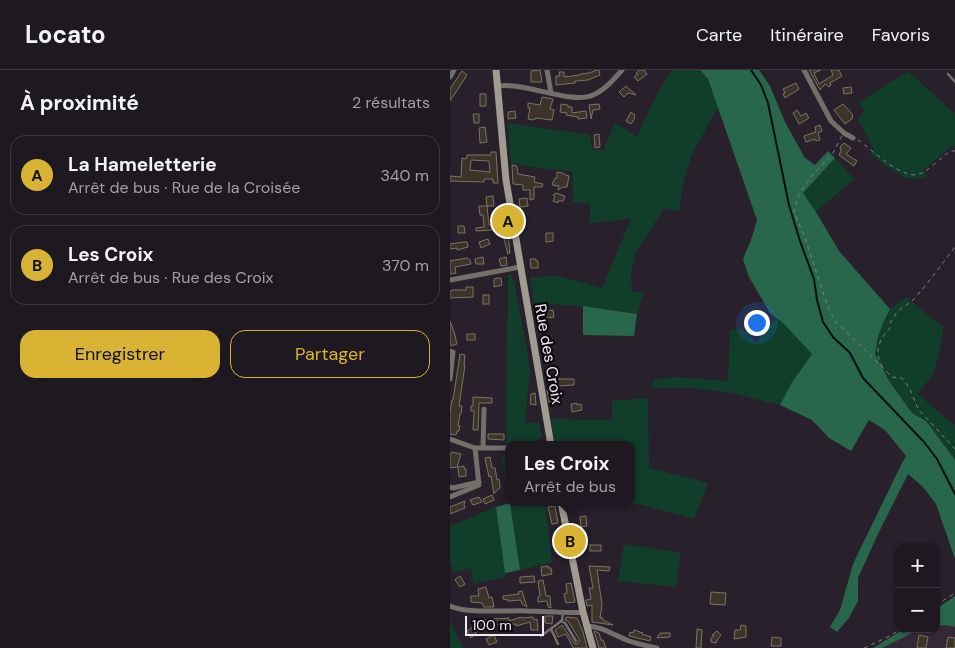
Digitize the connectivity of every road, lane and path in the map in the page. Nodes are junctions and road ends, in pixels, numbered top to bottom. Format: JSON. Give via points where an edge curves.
{"nodes":[{"id":1,"x":454,"y":70,"type":"edge"},
{"id":2,"x":496,"y":70,"type":"edge"},
{"id":3,"x":547,"y":70,"type":"edge"},
{"id":4,"x":622,"y":70,"type":"edge"},
{"id":5,"x":804,"y":70,"type":"edge"},
{"id":6,"x":948,"y":74,"type":"dead end"},
{"id":7,"x":450,"y":77,"type":"edge"},
{"id":8,"x":955,"y":82,"type":"edge"},
{"id":9,"x":498,"y":86,"type":"junction"},
{"id":10,"x":551,"y":92,"type":"junction"},
{"id":11,"x":844,"y":134,"type":"junction"},
{"id":12,"x":852,"y":138,"type":"joint"},
{"id":13,"x":955,"y":151,"type":"edge"},
{"id":14,"x":955,"y":247,"type":"edge"},
{"id":15,"x":520,"y":267,"type":"junction"},
{"id":16,"x":450,"y":280,"type":"edge"},
{"id":17,"x":450,"y":351,"type":"edge"},
{"id":18,"x":883,"y":368,"type":"junction"},
{"id":19,"x":450,"y":379,"type":"edge"},
{"id":20,"x":484,"y":409,"type":"dead end"},
{"id":21,"x":450,"y":439,"type":"edge"},
{"id":22,"x":549,"y":441,"type":"edge"},
{"id":23,"x":482,"y":447,"type":"junction"},
{"id":24,"x":474,"y":448,"type":"junction"},
{"id":25,"x":505,"y":448,"type":"edge"},
{"id":26,"x":955,"y":449,"type":"edge"},
{"id":27,"x":479,"y":483,"type":"junction"},
{"id":28,"x":451,"y":487,"type":"edge"},
{"id":29,"x":453,"y":496,"type":"edge"},
{"id":30,"x":562,"y":506,"type":"edge"},
{"id":31,"x":955,"y":593,"type":"edge"},
{"id":32,"x":940,"y":602,"type":"edge"},
{"id":33,"x":450,"y":606,"type":"edge"},
{"id":34,"x":583,"y":612,"type":"junction"},
{"id":35,"x":563,"y":613,"type":"junction"},
{"id":36,"x":561,"y":621,"type":"junction"},
{"id":37,"x":586,"y":626,"type":"junction"},
{"id":38,"x":551,"y":629,"type":"junction"},
{"id":39,"x":895,"y":632,"type":"edge"},
{"id":40,"x":541,"y":636,"type":"dead end"},
{"id":41,"x":576,"y":641,"type":"dead end"},
{"id":42,"x":558,"y":644,"type":"dead end"},
{"id":43,"x":593,"y":648,"type":"edge"},
{"id":44,"x":657,"y":648,"type":"edge"},
{"id":45,"x":864,"y":648,"type":"edge"}],
"edges":[{"from":1,"to":7,"type":"street"},
{"from":2,"to":9,"type":"main road","name":"Rue des Croix"},
{"from":3,"to":10,"type":"street"},
{"from":4,"to":10,"type":"street","via":[[592,96],[576,98]]},
{"from":5,"to":11,"type":"street","via":[[831,121]]},
{"from":6,"to":8,"type":"lane"},
{"from":9,"to":10,"type":"street"},
{"from":9,"to":15,"type":"main road","name":"Rue des Croix","via":[[506,180]]},
{"from":11,"to":12,"type":"street"},
{"from":11,"to":18,"type":"path","via":[[833,153],[799,194],[794,212],[835,321]]},
{"from":12,"to":13,"type":"path","via":[[902,172],[914,176],[922,174],[950,151]]},
{"from":14,"to":18,"type":"path","via":[[926,285],[891,322],[878,349]]},
{"from":15,"to":16,"type":"street"},
{"from":15,"to":22,"type":"main road","name":"Rue des Croix"},
{"from":17,"to":19,"type":"street","via":[[453,352]]},
{"from":18,"to":26,"type":"path","via":[[892,378],[902,378],[918,409]]},
{"from":20,"to":23,"type":"street"},
{"from":21,"to":24,"type":"street"},
{"from":23,"to":24,"type":"street"},
{"from":23,"to":25,"type":"street"},
{"from":24,"to":27,"type":"street"},
{"from":27,"to":28,"type":"street"},
{"from":27,"to":29,"type":"street"},
{"from":28,"to":29,"type":"street"},
{"from":30,"to":34,"type":"main road"},
{"from":31,"to":32,"type":"path"},
{"from":33,"to":35,"type":"street","via":[[471,610]]},
{"from":34,"to":35,"type":"street"},
{"from":34,"to":37,"type":"main road"},
{"from":35,"to":36,"type":"lane"},
{"from":36,"to":38,"type":"lane"},
{"from":36,"to":41,"type":"lane"},
{"from":37,"to":43,"type":"main road"},
{"from":37,"to":44,"type":"street"},
{"from":38,"to":40,"type":"lane"},
{"from":38,"to":42,"type":"lane"},
{"from":39,"to":45,"type":"path"}]}
